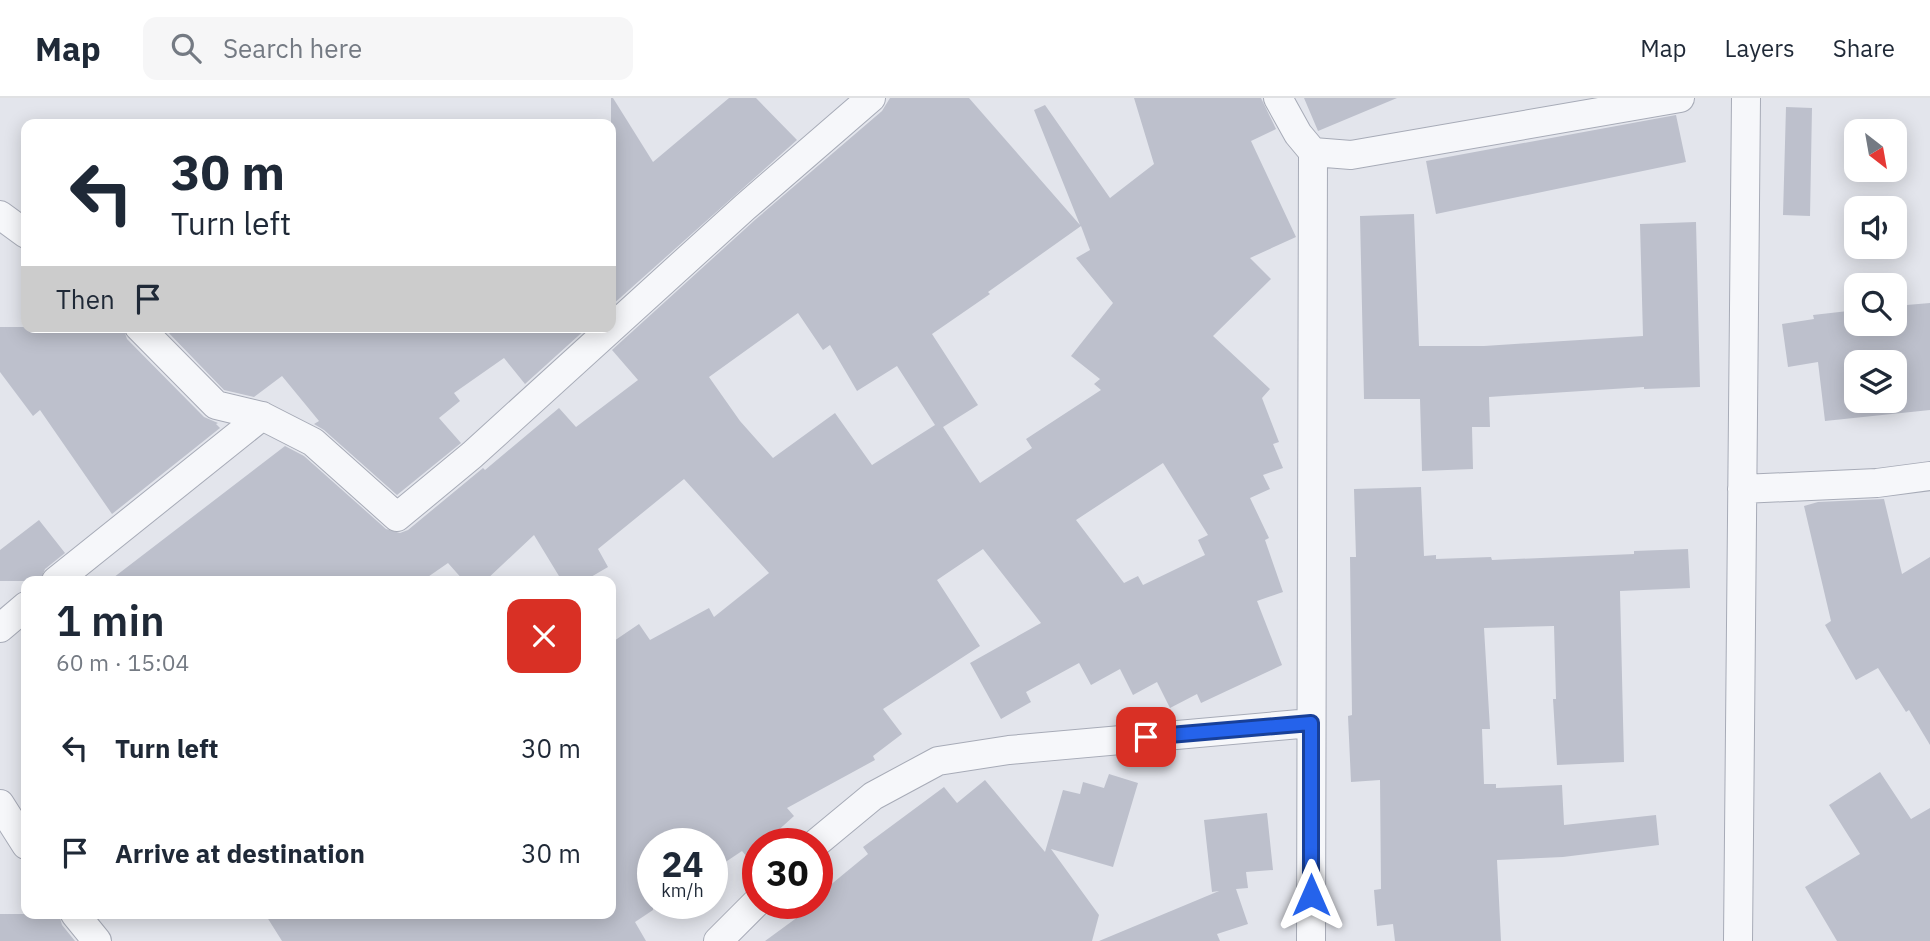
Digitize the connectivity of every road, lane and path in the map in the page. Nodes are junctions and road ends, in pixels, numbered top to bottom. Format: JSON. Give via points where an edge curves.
{"nodes":[{"id":1,"x":871,"y":98,"type":"edge"},
{"id":2,"x":1278,"y":98,"type":"edge"},
{"id":3,"x":1680,"y":98,"type":"edge"},
{"id":4,"x":1746,"y":98,"type":"edge"},
{"id":5,"x":1314,"y":152,"type":"junction"},
{"id":6,"x":0,"y":215,"type":"edge"},
{"id":7,"x":21,"y":230,"type":"edge"},
{"id":8,"x":616,"y":325,"type":"edge"},
{"id":9,"x":145,"y":333,"type":"edge"},
{"id":10,"x":607,"y":333,"type":"edge"},
{"id":11,"x":262,"y":416,"type":"junction"},
{"id":12,"x":1930,"y":476,"type":"edge"},
{"id":13,"x":1742,"y":489,"type":"junction"},
{"id":14,"x":62,"y":576,"type":"edge"},
{"id":15,"x":21,"y":610,"type":"edge"},
{"id":16,"x":0,"y":628,"type":"edge"},
{"id":17,"x":1311,"y":723,"type":"junction"},
{"id":18,"x":0,"y":804,"type":"edge"},
{"id":19,"x":833,"y":829,"type":"edge"},
{"id":20,"x":21,"y":837,"type":"edge"},
{"id":21,"x":742,"y":917,"type":"edge"},
{"id":22,"x":79,"y":919,"type":"edge"},
{"id":23,"x":97,"y":941,"type":"edge"},
{"id":24,"x":718,"y":941,"type":"edge"},
{"id":25,"x":1311,"y":941,"type":"edge"},
{"id":26,"x":1738,"y":941,"type":"edge"}],
"edges":[{"from":1,"to":8,"type":"street"},
{"from":2,"to":5,"type":"street"},
{"from":3,"to":5,"type":"street","via":[[1351,155]]},
{"from":4,"to":13,"type":"street"},
{"from":5,"to":17,"type":"street"},
{"from":6,"to":7,"type":"street"},
{"from":9,"to":11,"type":"street","via":[[216,405]]},
{"from":10,"to":11,"type":"street","via":[[397,517],[313,442]]},
{"from":11,"to":14,"type":"street"},
{"from":12,"to":13,"type":"street"},
{"from":13,"to":26,"type":"street"},
{"from":15,"to":16,"type":"street"},
{"from":17,"to":19,"type":"street","via":[[1009,750],[938,761],[873,796]]},
{"from":17,"to":25,"type":"street"},
{"from":18,"to":20,"type":"street"},
{"from":21,"to":24,"type":"street"},
{"from":22,"to":23,"type":"street"}]}
